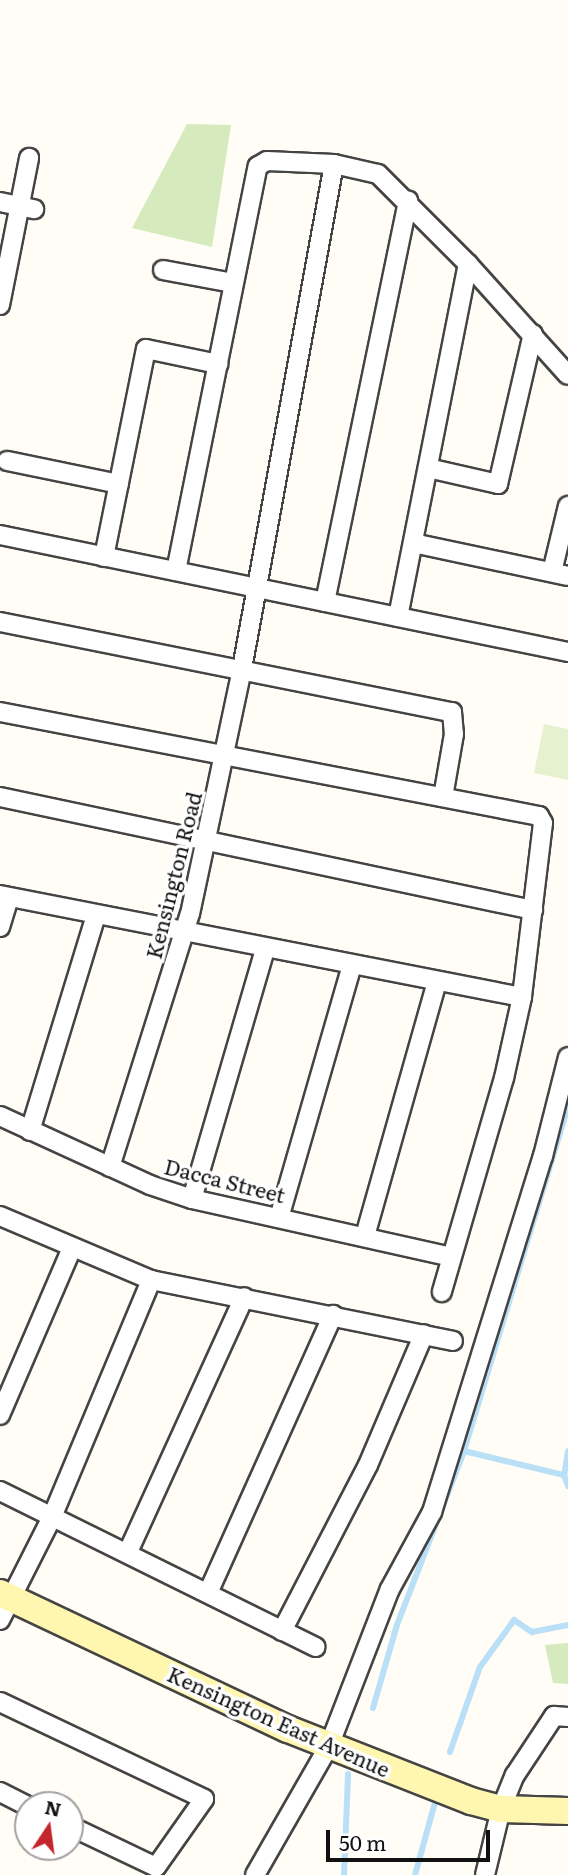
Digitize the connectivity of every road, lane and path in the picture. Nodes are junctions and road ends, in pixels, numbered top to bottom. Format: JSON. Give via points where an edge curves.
{"nodes":[{"id":1,"x":29,"y":158,"type":"dead end"},
{"id":2,"x":334,"y":164,"type":"junction"},
{"id":3,"x":408,"y":200,"type":"junction"},
{"id":4,"x":0,"y":202,"type":"edge"},
{"id":5,"x":27,"y":207,"type":"junction"},
{"id":6,"x":468,"y":264,"type":"junction"},
{"id":7,"x":163,"y":270,"type":"dead end"},
{"id":8,"x":233,"y":283,"type":"junction"},
{"id":9,"x":0,"y":305,"type":"edge"},
{"id":10,"x":533,"y":334,"type":"junction"},
{"id":11,"x":218,"y":364,"type":"junction"},
{"id":12,"x":568,"y":374,"type":"edge"},
{"id":13,"x":8,"y":461,"type":"dead end"},
{"id":14,"x":428,"y":468,"type":"junction"},
{"id":15,"x":119,"y":484,"type":"junction"},
{"id":16,"x":568,"y":506,"type":"edge"},
{"id":17,"x":0,"y":535,"type":"edge"},
{"id":18,"x":413,"y":543,"type":"junction"},
{"id":19,"x":104,"y":557,"type":"junction"},
{"id":20,"x":176,"y":572,"type":"junction"},
{"id":21,"x":560,"y":574,"type":"edge"},
{"id":22,"x":257,"y":588,"type":"junction"},
{"id":23,"x":325,"y":602,"type":"junction"},
{"id":24,"x":398,"y":617,"type":"junction"},
{"id":25,"x":0,"y":622,"type":"edge"},
{"id":26,"x":568,"y":652,"type":"edge"},
{"id":27,"x":242,"y":669,"type":"junction"},
{"id":28,"x":0,"y":712,"type":"edge"},
{"id":29,"x":225,"y":755,"type":"junction"},
{"id":30,"x":0,"y":797,"type":"edge"},
{"id":31,"x":443,"y":797,"type":"junction"},
{"id":32,"x":206,"y":839,"type":"junction"},
{"id":33,"x":5,"y":896,"type":"edge"},
{"id":34,"x":533,"y":910,"type":"junction"},
{"id":35,"x":96,"y":915,"type":"junction"},
{"id":36,"x":0,"y":927,"type":"edge"},
{"id":37,"x":185,"y":934,"type":"junction"},
{"id":38,"x":265,"y":949,"type":"junction"},
{"id":39,"x":352,"y":965,"type":"junction"},
{"id":40,"x":437,"y":981,"type":"junction"},
{"id":41,"x":522,"y":997,"type":"junction"},
{"id":42,"x":568,"y":1058,"type":"edge"},
{"id":43,"x":0,"y":1116,"type":"edge"},
{"id":44,"x":30,"y":1131,"type":"junction"},
{"id":45,"x":110,"y":1167,"type":"junction"},
{"id":46,"x":192,"y":1199,"type":"junction"},
{"id":47,"x":0,"y":1216,"type":"edge"},
{"id":48,"x":279,"y":1217,"type":"junction"},
{"id":49,"x":365,"y":1236,"type":"junction"},
{"id":50,"x":72,"y":1248,"type":"junction"},
{"id":51,"x":451,"y":1257,"type":"junction"},
{"id":52,"x":151,"y":1280,"type":"junction"},
{"id":53,"x":442,"y":1292,"type":"dead end"},
{"id":54,"x":244,"y":1297,"type":"junction"},
{"id":55,"x":333,"y":1315,"type":"junction"},
{"id":56,"x":424,"y":1334,"type":"junction"},
{"id":57,"x":453,"y":1341,"type":"dead end"},
{"id":58,"x":0,"y":1415,"type":"edge"},
{"id":59,"x":0,"y":1491,"type":"edge"},
{"id":60,"x":52,"y":1517,"type":"junction"},
{"id":61,"x":128,"y":1552,"type":"junction"},
{"id":62,"x":208,"y":1593,"type":"junction"},
{"id":63,"x":3,"y":1604,"type":"edge"},
{"id":64,"x":282,"y":1631,"type":"junction"},
{"id":65,"x":316,"y":1647,"type":"dead end"},
{"id":66,"x":0,"y":1702,"type":"edge"},
{"id":67,"x":568,"y":1717,"type":"edge"},
{"id":68,"x":329,"y":1746,"type":"junction"},
{"id":69,"x":501,"y":1809,"type":"junction"},
{"id":70,"x":568,"y":1811,"type":"edge"},
{"id":71,"x":84,"y":1833,"type":"edge"},
{"id":72,"x":255,"y":1875,"type":"edge"},
{"id":73,"x":485,"y":1875,"type":"edge"}],
"edges":[{"from":1,"to":5,"type":"street"},
{"from":2,"to":3,"type":"street","via":[[378,174]]},
{"from":2,"to":8,"type":"street","via":[[279,161],[258,166]]},
{"from":2,"to":22,"type":"street","name":"Kensington Road"},
{"from":3,"to":6,"type":"street"},
{"from":3,"to":23,"type":"street"},
{"from":4,"to":5,"type":"street"},
{"from":5,"to":9,"type":"street"},
{"from":6,"to":10,"type":"street"},
{"from":6,"to":14,"type":"street"},
{"from":7,"to":8,"type":"street"},
{"from":8,"to":11,"type":"street"},
{"from":10,"to":12,"type":"street"},
{"from":10,"to":14,"type":"street","via":[[498,484]]},
{"from":11,"to":15,"type":"street","via":[[146,349]]},
{"from":11,"to":20,"type":"street"},
{"from":13,"to":15,"type":"street"},
{"from":14,"to":18,"type":"street"},
{"from":15,"to":19,"type":"street"},
{"from":16,"to":21,"type":"street"},
{"from":17,"to":19,"type":"street"},
{"from":18,"to":21,"type":"street"},
{"from":18,"to":24,"type":"street"},
{"from":19,"to":20,"type":"street"},
{"from":20,"to":22,"type":"street"},
{"from":22,"to":23,"type":"street"},
{"from":22,"to":27,"type":"street","name":"Kensington Road"},
{"from":23,"to":24,"type":"street"},
{"from":24,"to":26,"type":"street"},
{"from":25,"to":27,"type":"street"},
{"from":27,"to":29,"type":"street","name":"Kensington Road"},
{"from":27,"to":31,"type":"street","via":[[452,712],[454,734]]},
{"from":28,"to":29,"type":"street"},
{"from":29,"to":31,"type":"street"},
{"from":29,"to":32,"type":"street","name":"Kensington Road"},
{"from":30,"to":32,"type":"street"},
{"from":31,"to":34,"type":"street","via":[[539,817]]},
{"from":32,"to":34,"type":"street"},
{"from":32,"to":37,"type":"street","name":"Kensington Road"},
{"from":33,"to":35,"type":"street"},
{"from":33,"to":36,"type":"street"},
{"from":34,"to":41,"type":"street"},
{"from":35,"to":37,"type":"street"},
{"from":35,"to":44,"type":"street"},
{"from":37,"to":38,"type":"street"},
{"from":37,"to":45,"type":"street","name":"Kensington Road"},
{"from":38,"to":39,"type":"street"},
{"from":38,"to":46,"type":"street"},
{"from":39,"to":40,"type":"street"},
{"from":39,"to":48,"type":"street"},
{"from":40,"to":41,"type":"street"},
{"from":40,"to":49,"type":"street"},
{"from":41,"to":51,"type":"street","via":[[504,1078]]},
{"from":42,"to":68,"type":"street","via":[[543,1156],[432,1512],[390,1590]]},
{"from":43,"to":44,"type":"street","name":"Dacca Street"},
{"from":44,"to":45,"type":"street","name":"Dacca Street"},
{"from":45,"to":46,"type":"street","name":"Dacca Street"},
{"from":46,"to":48,"type":"street","name":"Dacca Street"},
{"from":47,"to":50,"type":"street"},
{"from":48,"to":49,"type":"street","name":"Dacca Street"},
{"from":49,"to":51,"type":"street","name":"Dacca Street"},
{"from":50,"to":52,"type":"street"},
{"from":50,"to":58,"type":"street"},
{"from":51,"to":53,"type":"street"},
{"from":52,"to":54,"type":"street"},
{"from":52,"to":60,"type":"street"},
{"from":54,"to":55,"type":"street"},
{"from":54,"to":61,"type":"street"},
{"from":55,"to":56,"type":"street"},
{"from":55,"to":62,"type":"street"},
{"from":56,"to":57,"type":"street"},
{"from":56,"to":64,"type":"street","via":[[368,1465]]},
{"from":59,"to":60,"type":"street"},
{"from":60,"to":61,"type":"street"},
{"from":60,"to":63,"type":"street"},
{"from":61,"to":62,"type":"street"},
{"from":62,"to":64,"type":"street"},
{"from":63,"to":68,"type":"street","name":"Kensington East Avenue"},
{"from":64,"to":65,"type":"street"},
{"from":66,"to":71,"type":"street","via":[[204,1799],[156,1867]]},
{"from":67,"to":69,"type":"street","via":[[554,1716],[515,1775]]},
{"from":68,"to":69,"type":"street","name":"Kensington East Avenue"},
{"from":68,"to":72,"type":"street"},
{"from":69,"to":70,"type":"street","name":"Kensington East Avenue"},
{"from":69,"to":73,"type":"street"}]}
